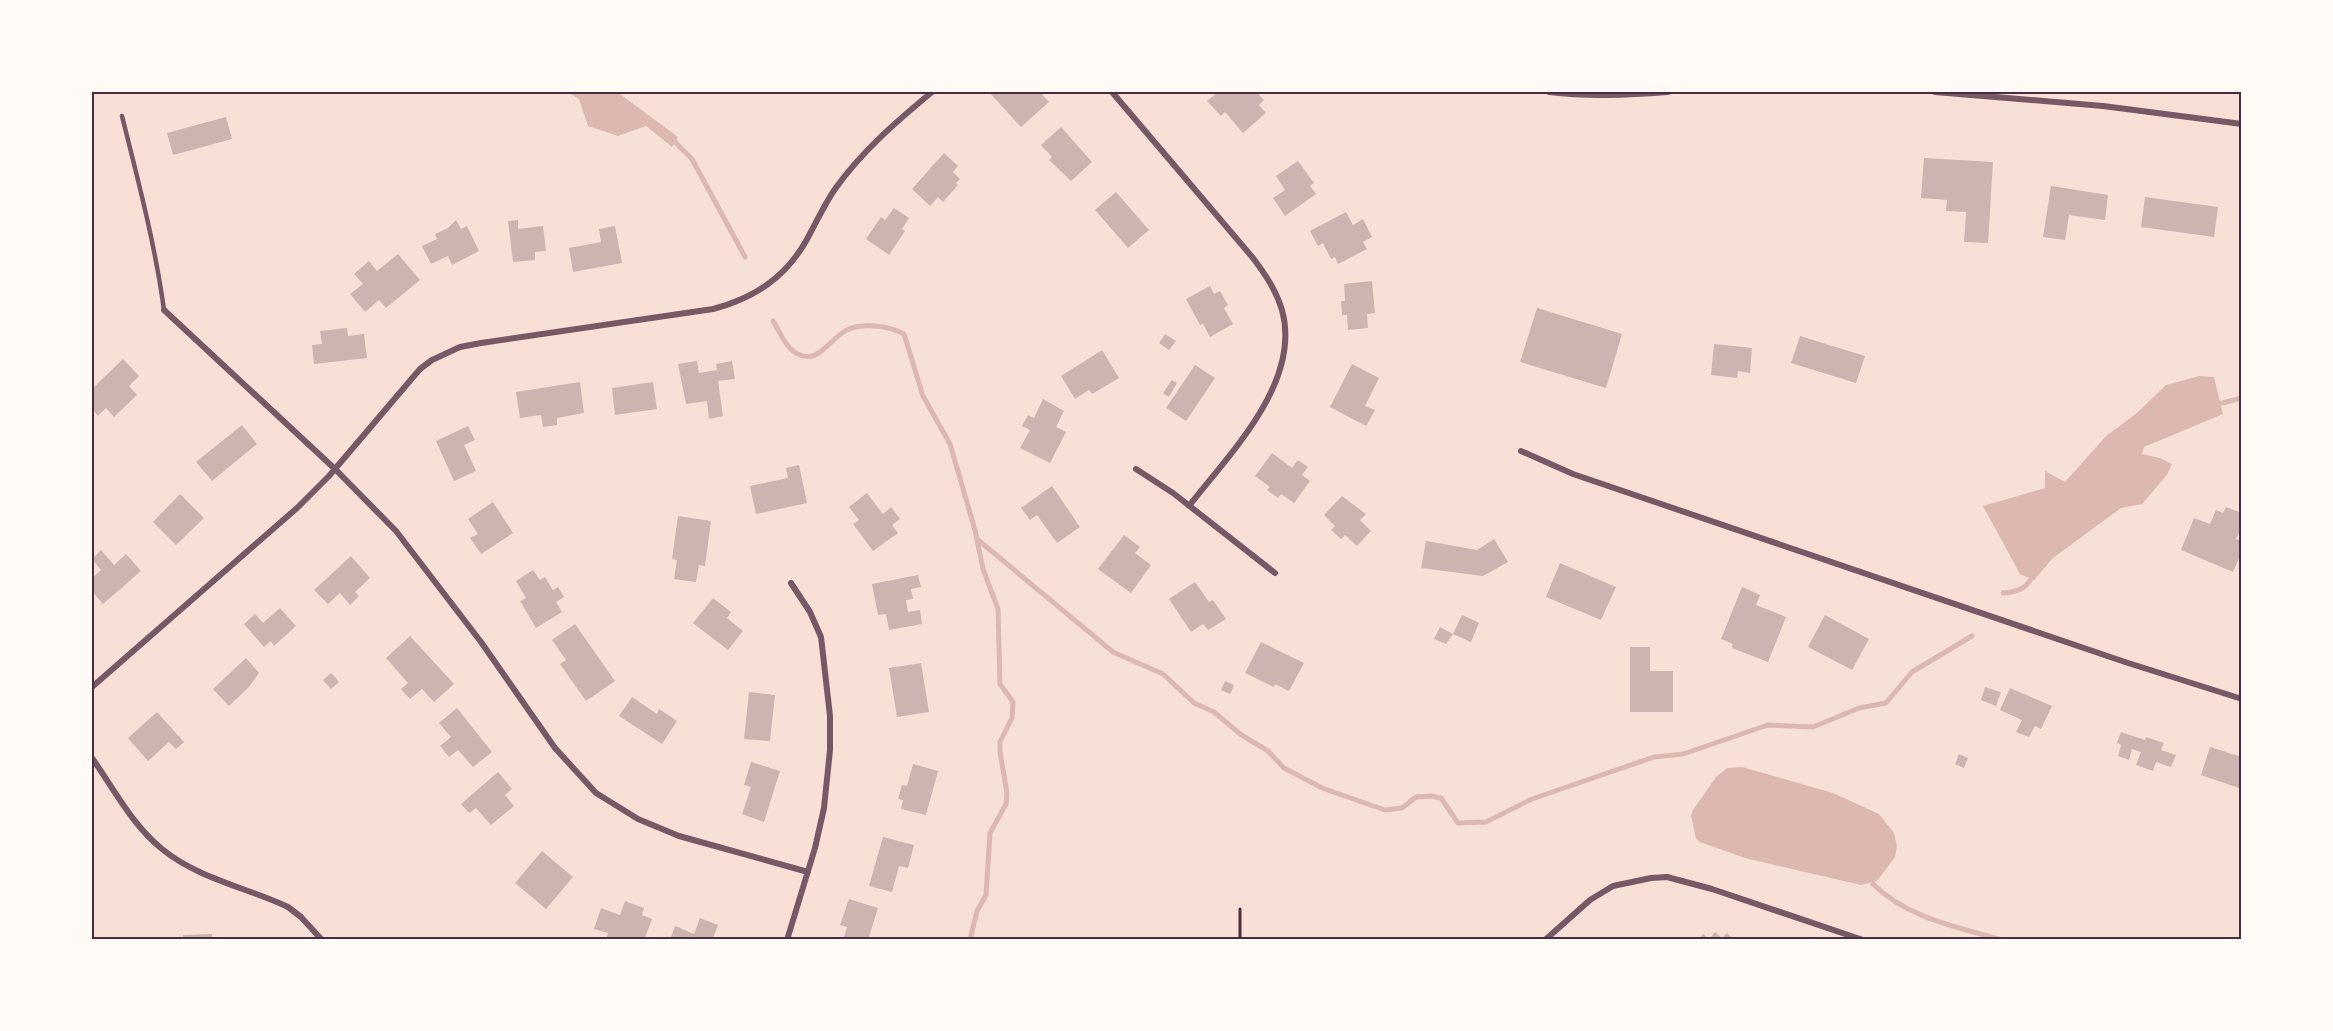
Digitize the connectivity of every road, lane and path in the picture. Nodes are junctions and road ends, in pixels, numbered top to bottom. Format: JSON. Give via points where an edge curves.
{"nodes":[{"id":1,"x":932,"y":92,"type":"edge"},
{"id":2,"x":1112,"y":92,"type":"edge"},
{"id":3,"x":1549,"y":92,"type":"edge"},
{"id":4,"x":1668,"y":92,"type":"edge"},
{"id":5,"x":1935,"y":92,"type":"edge"},
{"id":6,"x":122,"y":116,"type":"dead end"},
{"id":7,"x":2241,"y":124,"type":"edge"},
{"id":8,"x":164,"y":310,"type":"joint"},
{"id":9,"x":1521,"y":451,"type":"dead end"},
{"id":10,"x":1136,"y":468,"type":"dead end"},
{"id":11,"x":336,"y":469,"type":"junction"},
{"id":12,"x":1189,"y":506,"type":"junction"},
{"id":13,"x":1275,"y":573,"type":"dead end"},
{"id":14,"x":791,"y":583,"type":"dead end"},
{"id":15,"x":92,"y":687,"type":"edge"},
{"id":16,"x":2241,"y":699,"type":"edge"},
{"id":17,"x":92,"y":758,"type":"edge"},
{"id":18,"x":808,"y":872,"type":"junction"},
{"id":19,"x":1240,"y":909,"type":"dead end"},
{"id":20,"x":322,"y":939,"type":"edge"},
{"id":21,"x":787,"y":939,"type":"edge"},
{"id":22,"x":1240,"y":939,"type":"edge"},
{"id":23,"x":1545,"y":939,"type":"edge"},
{"id":24,"x":1863,"y":939,"type":"edge"}],
"edges":[{"from":1,"to":11,"type":"street","via":[[858,160],[799,251],[781,274],[759,291],[713,309],[460,347],[420,369]]},
{"from":2,"to":12,"type":"street","via":[[1253,258],[1268,279],[1284,320],[1285,346],[1268,402]]},
{"from":3,"to":4,"type":"street"},
{"from":5,"to":7,"type":"street","via":[[2103,106]]},
{"from":6,"to":8,"type":"lane","via":[[147,217]]},
{"from":8,"to":11,"type":"street"},
{"from":9,"to":16,"type":"street","via":[[1595,481]]},
{"from":10,"to":12,"type":"street"},
{"from":11,"to":15,"type":"street","via":[[297,508]]},
{"from":11,"to":18,"type":"street","via":[[418,556],[555,748],[596,793],[638,819],[679,836]]},
{"from":12,"to":13,"type":"street"},
{"from":14,"to":18,"type":"street","via":[[821,637],[830,716],[824,808]]},
{"from":17,"to":20,"type":"street","via":[[136,824],[163,850],[199,871],[288,907]]},
{"from":18,"to":21,"type":"street"},
{"from":19,"to":22,"type":"path"},
{"from":23,"to":24,"type":"street","via":[[1590,900],[1613,886],[1667,877]]}]}
